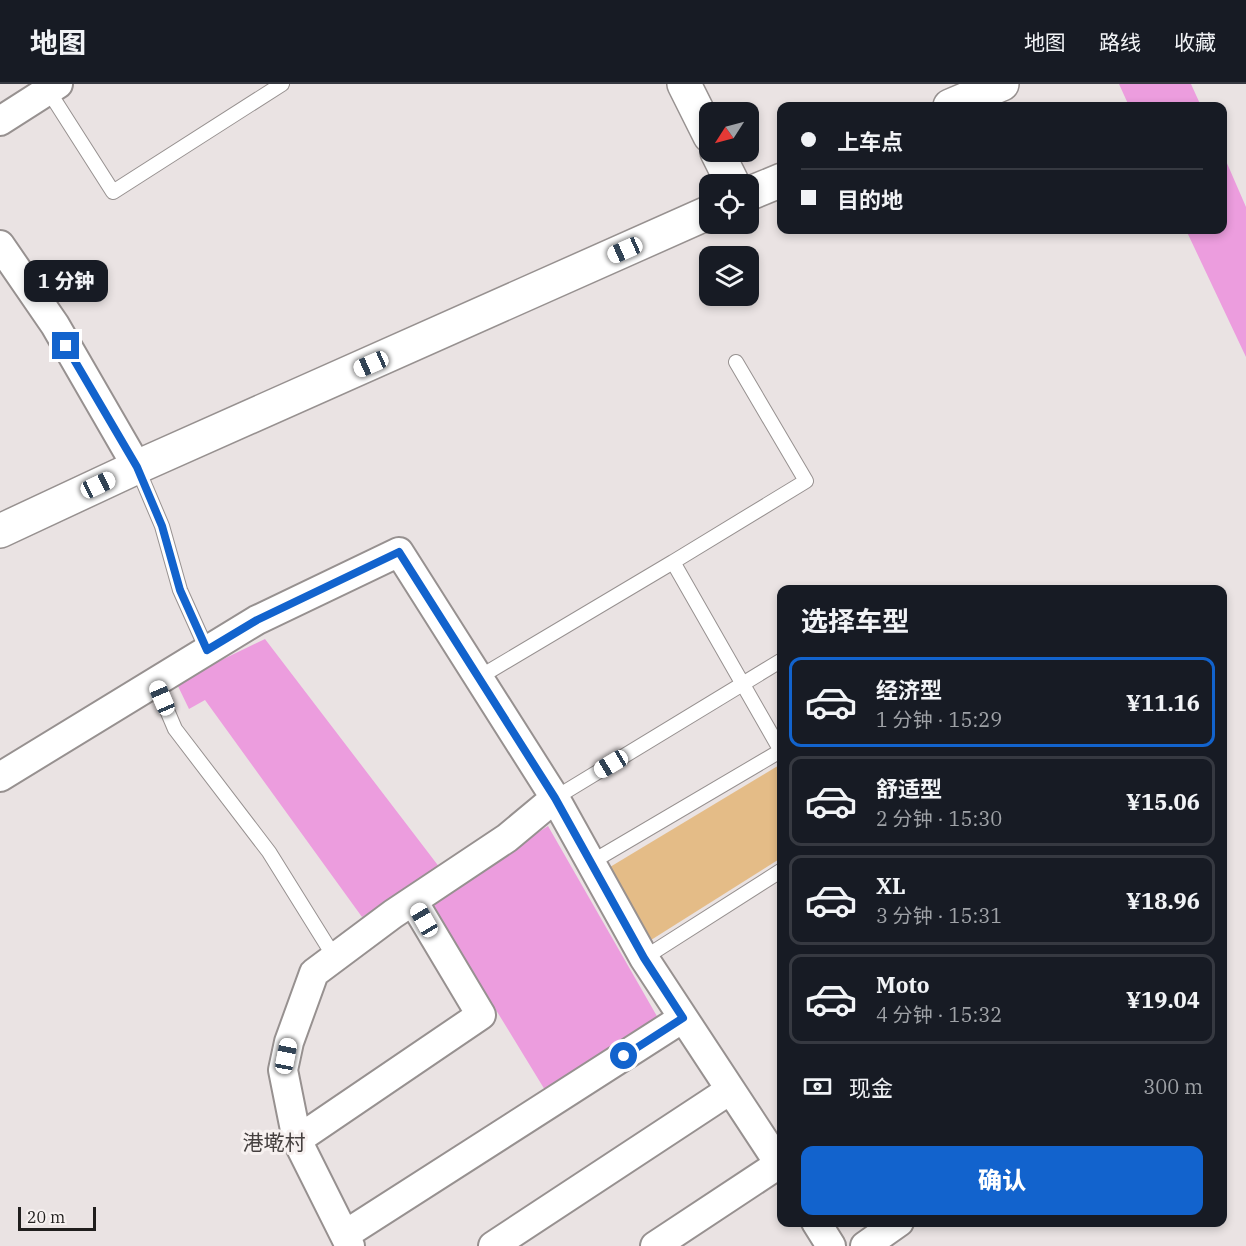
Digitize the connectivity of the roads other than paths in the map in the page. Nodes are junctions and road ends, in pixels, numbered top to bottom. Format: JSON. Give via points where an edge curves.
{"nodes":[{"id":1,"x":44,"y":84,"type":"edge"},
{"id":2,"x":58,"y":84,"type":"edge"},
{"id":3,"x":282,"y":84,"type":"edge"},
{"id":4,"x":684,"y":84,"type":"edge"},
{"id":5,"x":1002,"y":84,"type":"edge"},
{"id":6,"x":959,"y":102,"type":"edge"},
{"id":7,"x":699,"y":114,"type":"edge"},
{"id":8,"x":0,"y":121,"type":"edge"},
{"id":9,"x":777,"y":182,"type":"edge"},
{"id":10,"x":759,"y":189,"type":"edge"},
{"id":11,"x":699,"y":217,"type":"edge"},
{"id":12,"x":0,"y":245,"type":"edge"},
{"id":13,"x":736,"y":362,"type":"dead end"},
{"id":14,"x":137,"y":467,"type":"junction"},
{"id":15,"x":0,"y":531,"type":"edge"},
{"id":16,"x":673,"y":562,"type":"junction"},
{"id":17,"x":207,"y":650,"type":"junction"},
{"id":18,"x":777,"y":663,"type":"edge"},
{"id":19,"x":478,"y":678,"type":"junction"},
{"id":20,"x":155,"y":682,"type":"junction"},
{"id":21,"x":777,"y":744,"type":"edge"},
{"id":22,"x":777,"y":753,"type":"edge"},
{"id":23,"x":0,"y":777,"type":"edge"},
{"id":24,"x":555,"y":798,"type":"junction"},
{"id":25,"x":590,"y":863,"type":"junction"},
{"id":26,"x":777,"y":873,"type":"edge"},
{"id":27,"x":413,"y":901,"type":"junction"},
{"id":28,"x":335,"y":958,"type":"junction"},
{"id":29,"x":644,"y":958,"type":"junction"},
{"id":30,"x":683,"y":1018,"type":"junction"},
{"id":31,"x":730,"y":1090,"type":"junction"},
{"id":32,"x":297,"y":1140,"type":"junction"},
{"id":33,"x":777,"y":1161,"type":"edge"},
{"id":34,"x":777,"y":1168,"type":"edge"},
{"id":35,"x":819,"y":1227,"type":"edge"},
{"id":36,"x":892,"y":1227,"type":"edge"},
{"id":37,"x":349,"y":1243,"type":"edge"},
{"id":38,"x":493,"y":1246,"type":"edge"},
{"id":39,"x":656,"y":1246,"type":"edge"},
{"id":40,"x":831,"y":1246,"type":"edge"},
{"id":41,"x":865,"y":1246,"type":"edge"}],
"edges":[{"from":1,"to":3,"type":"lane","via":[[113,192]]},
{"from":2,"to":8,"type":"street"},
{"from":4,"to":7,"type":"street"},
{"from":5,"to":6,"type":"street"},
{"from":9,"to":10,"type":"street"},
{"from":11,"to":14,"type":"street"},
{"from":12,"to":14,"type":"street","via":[[55,326]]},
{"from":13,"to":16,"type":"lane","via":[[806,481]]},
{"from":14,"to":15,"type":"street"},
{"from":14,"to":17,"type":"lane","via":[[162,526],[180,590]]},
{"from":16,"to":19,"type":"lane"},
{"from":16,"to":21,"type":"lane"},
{"from":17,"to":19,"type":"street","via":[[257,620],[399,552]]},
{"from":17,"to":20,"type":"street"},
{"from":18,"to":24,"type":"lane"},
{"from":19,"to":24,"type":"street"},
{"from":20,"to":23,"type":"street"},
{"from":20,"to":28,"type":"lane","via":[[175,729],[269,852]]},
{"from":22,"to":25,"type":"lane"},
{"from":24,"to":25,"type":"street"},
{"from":24,"to":27,"type":"street","via":[[507,838]]},
{"from":25,"to":29,"type":"street"},
{"from":26,"to":29,"type":"lane"},
{"from":27,"to":28,"type":"street"},
{"from":27,"to":32,"type":"street","via":[[481,1015]]},
{"from":28,"to":32,"type":"street","via":[[314,973],[283,1070]]},
{"from":29,"to":30,"type":"street"},
{"from":30,"to":31,"type":"street"},
{"from":30,"to":37,"type":"street"},
{"from":31,"to":33,"type":"street"},
{"from":31,"to":38,"type":"street"},
{"from":32,"to":37,"type":"street"},
{"from":34,"to":39,"type":"street"},
{"from":35,"to":40,"type":"street"},
{"from":36,"to":41,"type":"street"}]}
